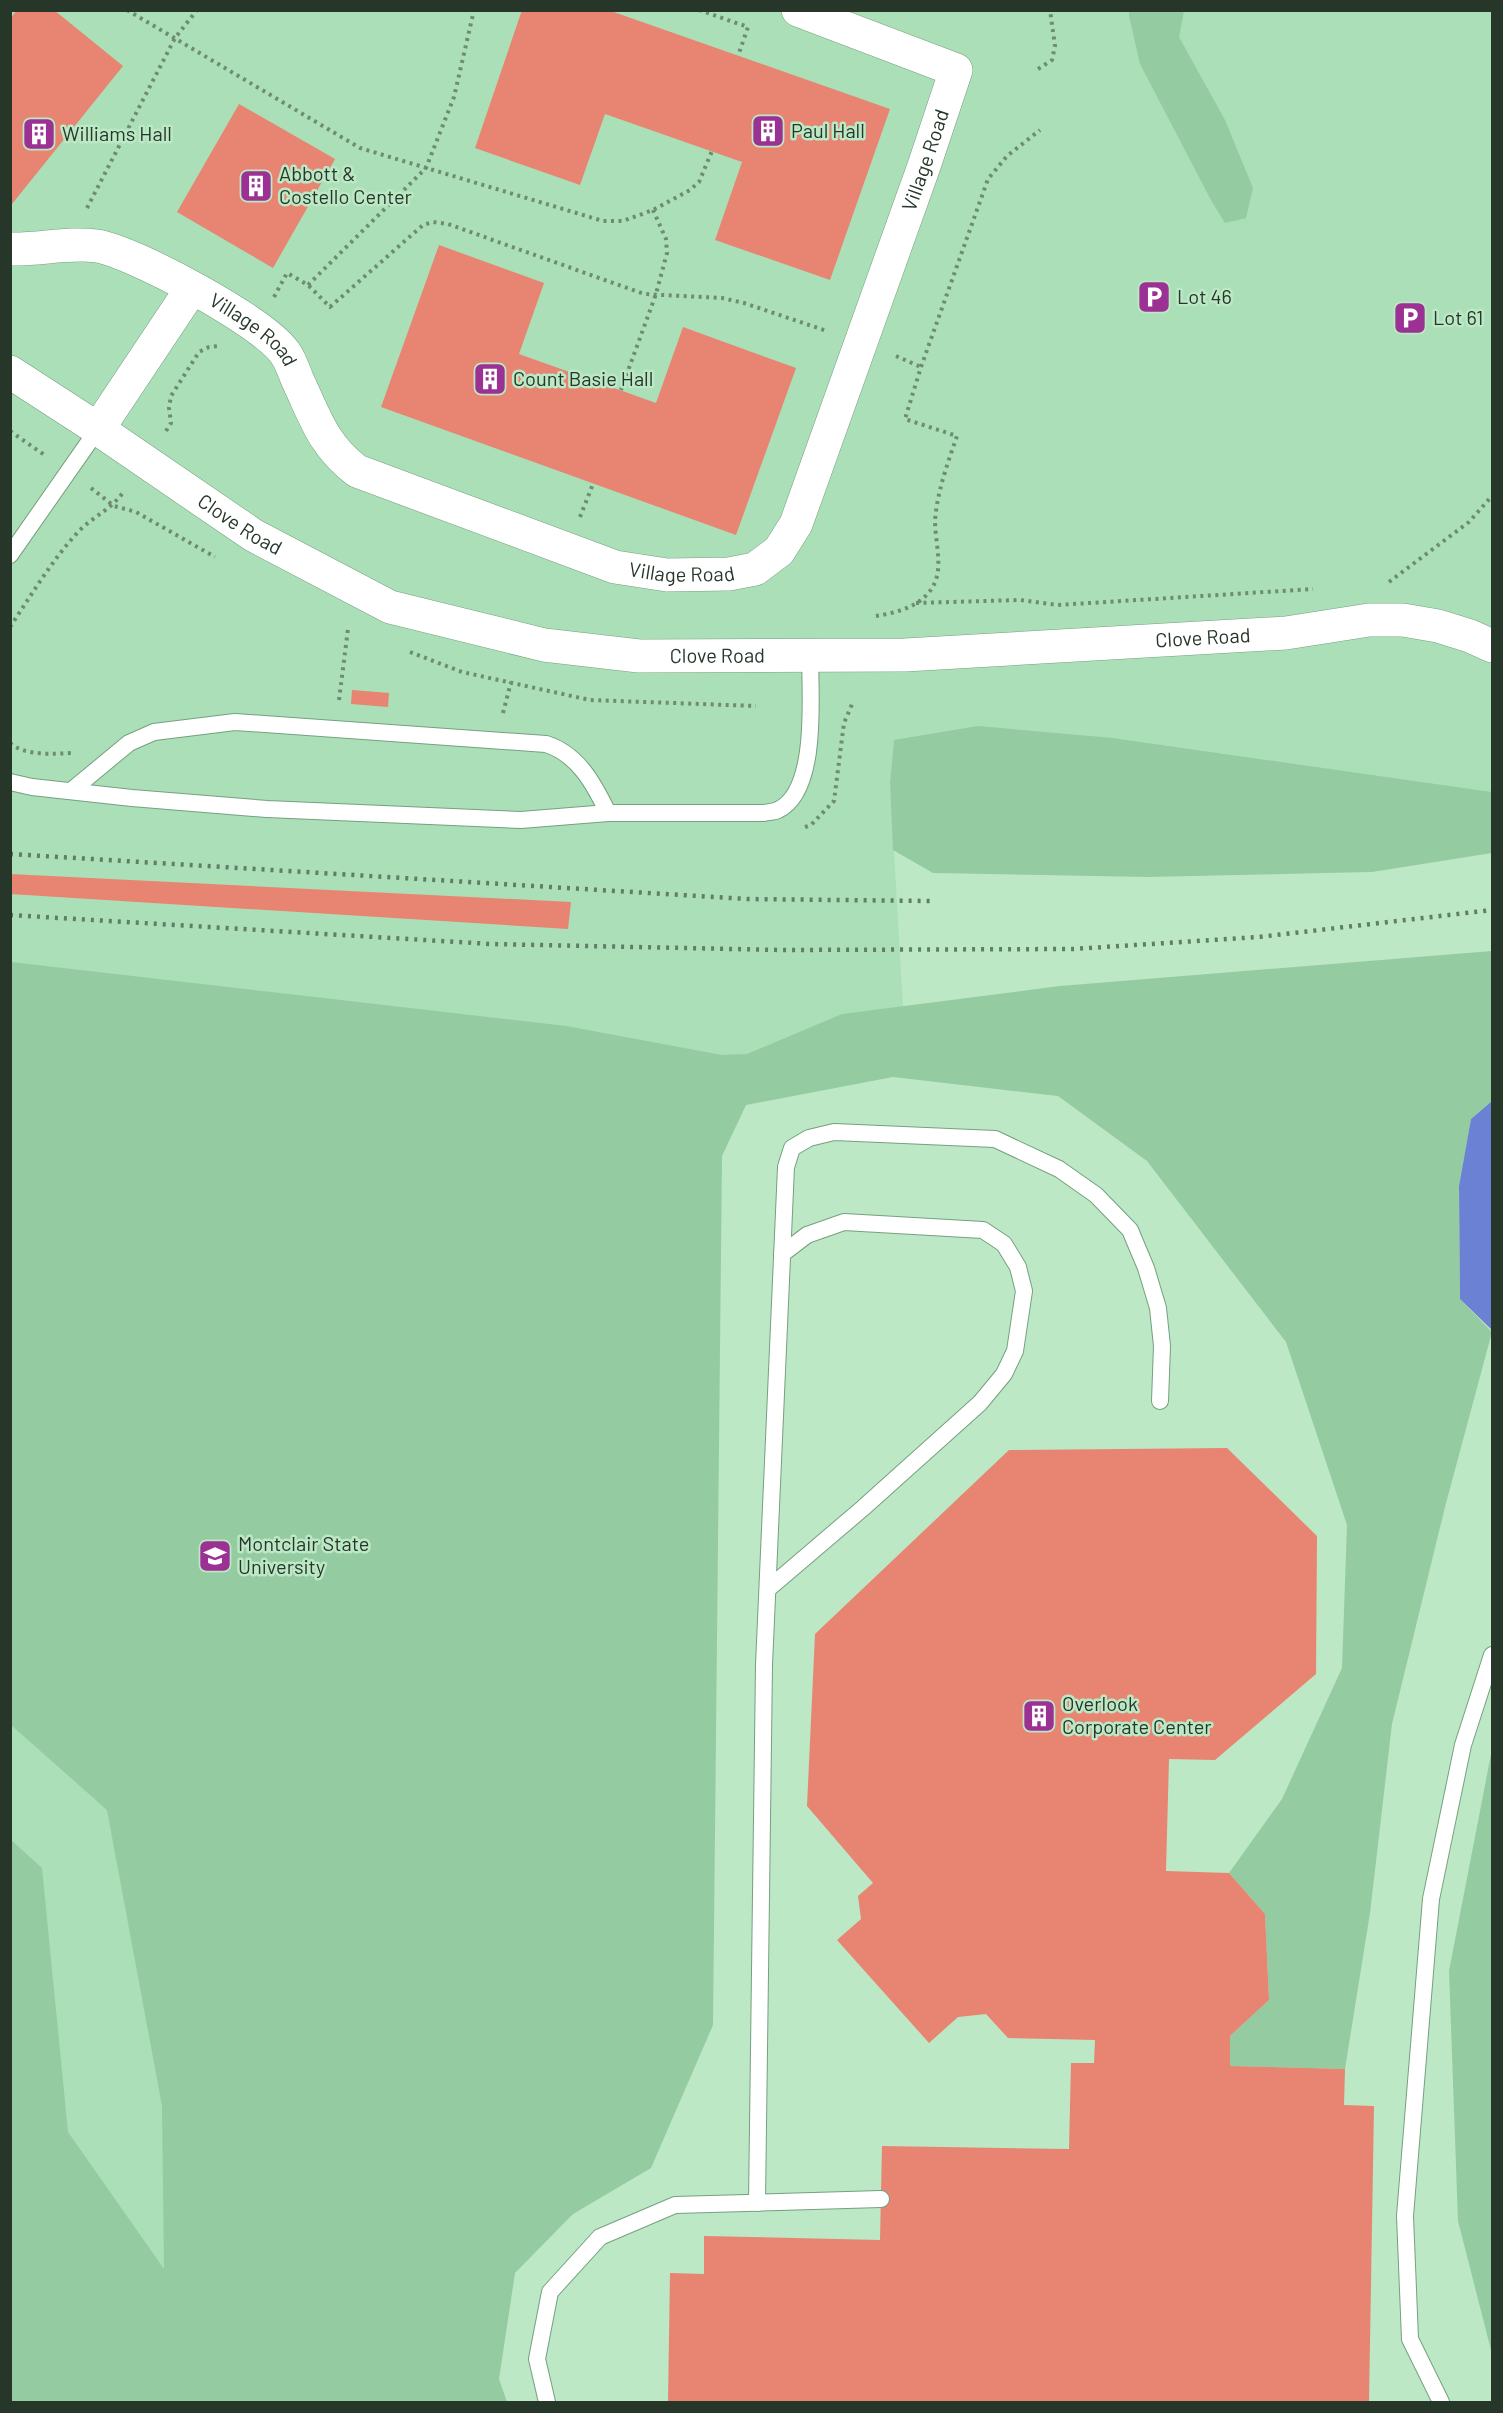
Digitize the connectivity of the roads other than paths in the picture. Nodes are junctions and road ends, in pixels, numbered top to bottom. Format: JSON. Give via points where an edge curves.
{"nodes":[{"id":1,"x":798,"y":10,"type":"edge"},
{"id":2,"x":10,"y":249,"type":"edge"},
{"id":3,"x":192,"y":288,"type":"junction"},
{"id":4,"x":10,"y":372,"type":"edge"},
{"id":5,"x":98,"y":429,"type":"junction"},
{"id":6,"x":10,"y":555,"type":"edge"},
{"id":7,"x":1492,"y":646,"type":"edge"},
{"id":8,"x":810,"y":655,"type":"junction"},
{"id":9,"x":10,"y":782,"type":"edge"},
{"id":10,"x":71,"y":791,"type":"junction"},
{"id":11,"x":608,"y":813,"type":"junction"},
{"id":12,"x":782,"y":1254,"type":"junction"},
{"id":13,"x":1160,"y":1401,"type":"dead end"},
{"id":14,"x":768,"y":1589,"type":"junction"},
{"id":15,"x":1492,"y":1655,"type":"edge"},
{"id":16,"x":881,"y":2199,"type":"dead end"},
{"id":17,"x":757,"y":2203,"type":"junction"},
{"id":18,"x":547,"y":2403,"type":"edge"},
{"id":19,"x":1441,"y":2403,"type":"edge"}],
"edges":[{"from":1,"to":3,"type":"street","name":"Village Road","via":[[956,70],[796,524],[779,551],[755,569],[729,574],[667,575],[615,567],[357,471],[327,443],[286,353],[272,338]]},
{"from":2,"to":3,"type":"street","name":"Village Road","via":[[96,246],[121,253]]},
{"from":3,"to":5,"type":"street"},
{"from":4,"to":5,"type":"street","name":"Clove Road"},
{"from":5,"to":6,"type":"lane"},
{"from":5,"to":8,"type":"street","name":"Clove Road","via":[[253,535],[390,607],[544,645],[608,653]]},
{"from":7,"to":8,"type":"street","name":"Clove Road","via":[[1438,626],[1369,620],[1274,634],[905,655]]},
{"from":8,"to":11,"type":"lane","via":[[809,755],[802,782],[779,809],[764,813]]},
{"from":9,"to":10,"type":"lane"},
{"from":10,"to":11,"type":"lane","via":[[267,809],[521,820]]},
{"from":10,"to":11,"type":"lane","via":[[129,743],[154,732],[235,722],[546,744],[573,758],[597,790]]},
{"from":12,"to":13,"type":"lane","via":[[786,1167],[792,1148],[809,1138],[834,1132],[995,1139],[1059,1169],[1096,1195],[1130,1230],[1158,1308],[1162,1346]]},
{"from":12,"to":14,"type":"lane"},
{"from":12,"to":14,"type":"lane","via":[[807,1235],[844,1222],[983,1230],[1004,1244],[1018,1267],[1024,1291],[1015,1351],[1004,1374],[980,1402]]},
{"from":14,"to":17,"type":"lane"},
{"from":15,"to":19,"type":"lane","via":[[1463,1745],[1431,1899],[1405,2216],[1410,2339]]},
{"from":16,"to":17,"type":"lane"},
{"from":17,"to":18,"type":"lane","via":[[675,2205],[600,2237],[550,2292],[537,2359]]}]}
